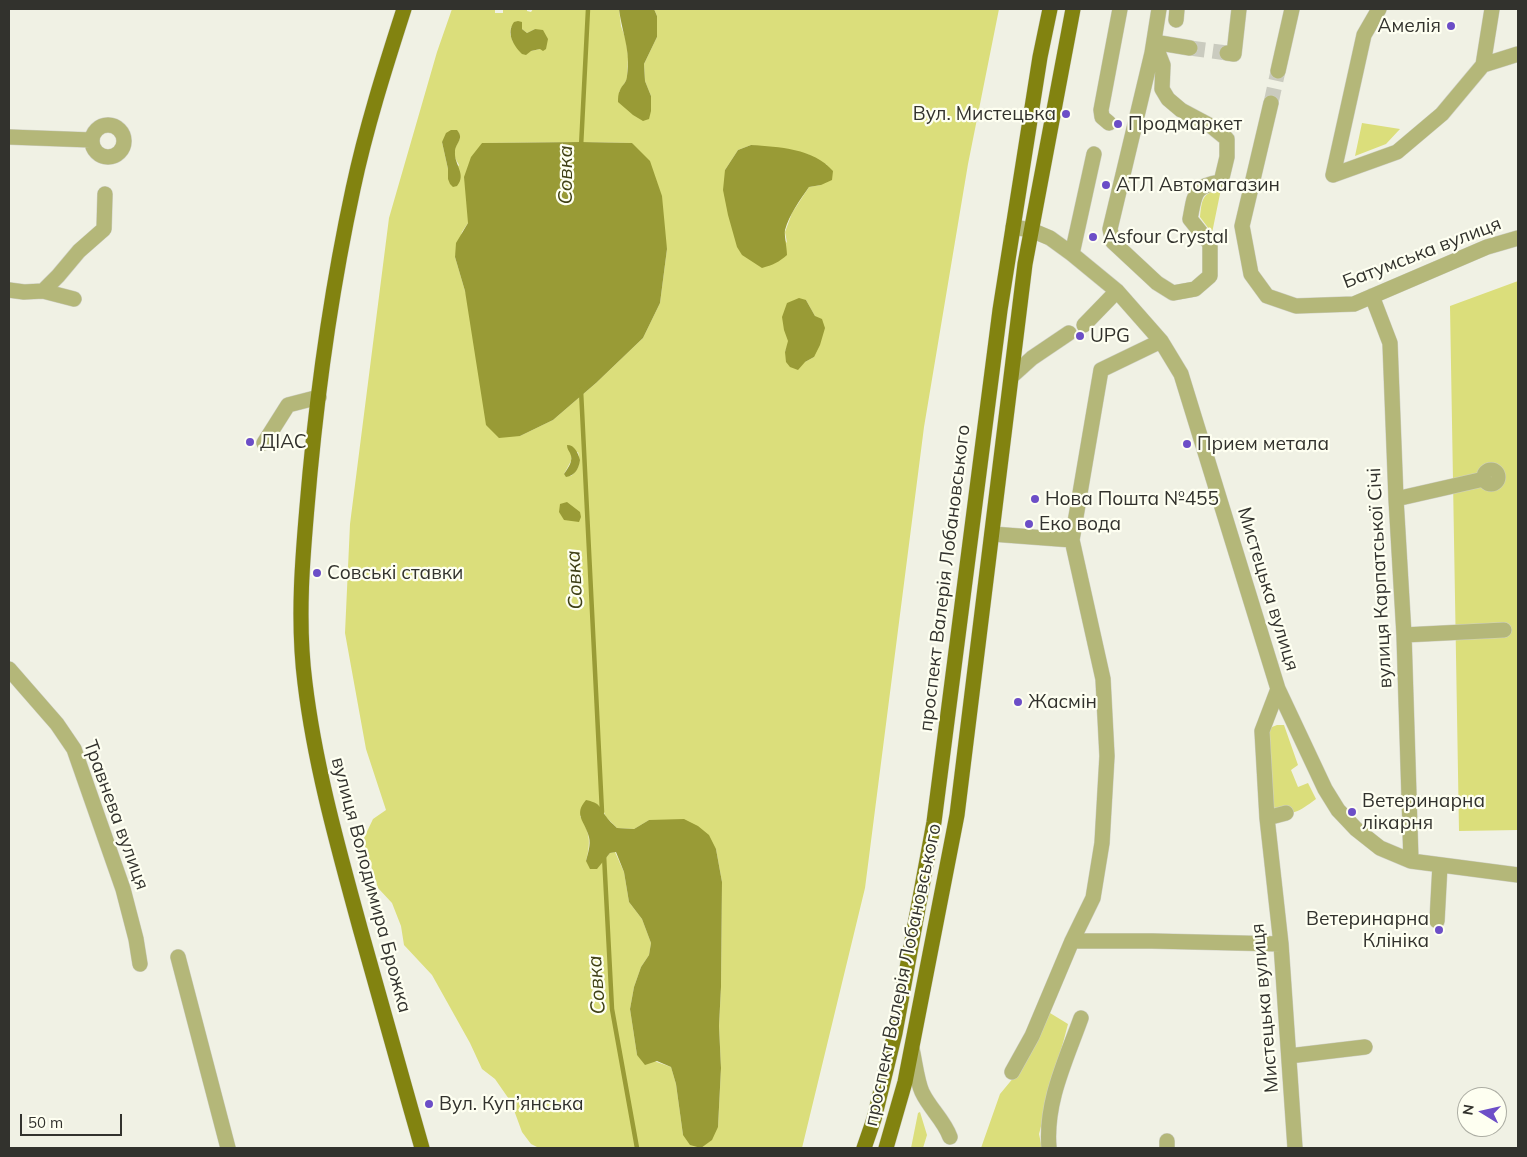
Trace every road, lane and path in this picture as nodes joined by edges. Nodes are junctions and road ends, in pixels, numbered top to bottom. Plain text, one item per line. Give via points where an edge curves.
1 (404, 9) edge
2 (1050, 9) edge
3 (1073, 9) edge
4 (1120, 9) edge
5 (1159, 9) edge
6 (1239, 9) edge
7 (1292, 9) edge
8 (1379, 9) edge
9 (1492, 9) edge
10 (1154, 42) junction
11 (1190, 48) tunnel mouth
12 (1227, 53) dead end
13 (1518, 54) edge
14 (1484, 65) junction
15 (1278, 71) tunnel mouth
16 (1271, 103) tunnel mouth
17 (1109, 123) dead end
18 (9, 137) edge
19 (91, 140) dead end
20 (1094, 154) dead end
21 (105, 194) dead end
22 (1013, 227) junction
23 (1031, 230) junction
24 (1518, 238) edge
25 (1072, 254) junction
26 (9, 290) edge
27 (43, 290) junction
28 (1117, 291) junction
29 (1372, 296) junction
30 (74, 299) dead end
31 (1084, 325) dead end
32 (1069, 333) dead end
33 (1161, 341) junction
34 (1012, 376) junction
35 (319, 397) junction
36 (264, 443) dead end
37 (1484, 479) dead end
38 (1396, 499) junction
39 (992, 534) junction
40 (1072, 540) junction
41 (1504, 630) dead end
42 (1404, 635) junction
43 (9, 669) edge
44 (1278, 689) junction
45 (1286, 813) dead end
46 (1266, 818) junction
47 (1411, 861) junction
48 (1440, 864) junction
49 (1518, 875) edge
50 (1437, 922) dead end
51 (1072, 941) junction
52 (1281, 944) junction
53 (178, 957) dead end
54 (140, 964) dead end
55 (1081, 1018) dead end
56 (1365, 1047) dead end
57 (912, 1049) junction
58 (1289, 1056) junction
59 (1012, 1072) dead end
60 (950, 1137) dead end
61 (228, 1148) edge
62 (422, 1148) edge
63 (864, 1148) edge
64 (886, 1148) edge
65 (1049, 1148) edge
66 (1296, 1148) edge

1 - 35 main road, вулиця Володимира Брожка via 366,132 353,190 333,294
2 - 22 main road, проспект Валерія Лобановського
3 - 23 main road, проспект Валерія Лобановського
4 - 17 street via 1101,110 1102,117
5 - 10 street
6 - 12 street via 1234,54
7 - 15 street
8 - 14 street via 1364,35 1333,175 1397,152 1442,114
9 - 14 street
10 - 10 street via 1110,229 1113,242 1157,283 1173,293 1195,289 1210,276 1210,244 1190,219 1195,195 1205,184 1221,182 1228,157 1227,138 1168,99 1162,89 1163,65
10 - 11 street
13 - 14 street
16 - 29 street, Батумська вулиця via 1242,226 1251,274 1267,296 1296,306 1354,304
18 - 19 street
20 - 25 street
21 - 27 street via 104,229 78,251
22 - 23 street, Мистецька вулиця
22 - 63 main road, проспект Валерія Лобановського via 934,822 895,1033
23 - 25 street, Мистецька вулиця via 1050,238
23 - 34 main road, проспект Валерія Лобановського
24 - 29 street, Батумська вулиця via 1488,247
25 - 28 street, Мистецька вулиця
26 - 27 street
27 - 30 street
28 - 31 street
28 - 33 street, Мистецька вулиця
29 - 38 street, вулиця Карпатської Січі via 1390,343
32 - 34 street
33 - 40 street via 1101,370
33 - 44 street, Мистецька вулиця via 1181,374
34 - 39 main road, проспект Валерія Лобановського
35 - 36 street via 288,405
35 - 62 main road, вулиця Володимира Брожка via 303,552 301,616 305,682 332,828
37 - 38 street
38 - 42 street, вулиця Карпатської Січі
39 - 40 street
39 - 57 main road, проспект Валерія Лобановського via 957,815
40 - 51 street via 1103,679 1108,756 1102,843 1093,898
41 - 42 street
42 - 47 street, вулиця Карпатської Січі
43 - 54 street, Травнева вулиця via 58,724 74,749 123,889
44 - 46 street, Мистецька вулиця via 1262,731
44 - 47 street via 1338,810 1380,848
45 - 46 street
46 - 52 street, Мистецька вулиця
47 - 48 street
48 - 49 street
48 - 50 street
51 - 52 street
51 - 59 street via 1032,1036
52 - 58 street, Мистецька вулиця
53 - 61 street
55 - 65 street via 1055,1088
56 - 58 street
57 - 60 street via 921,1091
57 - 64 main road, проспект Валерія Лобановського
58 - 66 street, Мистецька вулиця

